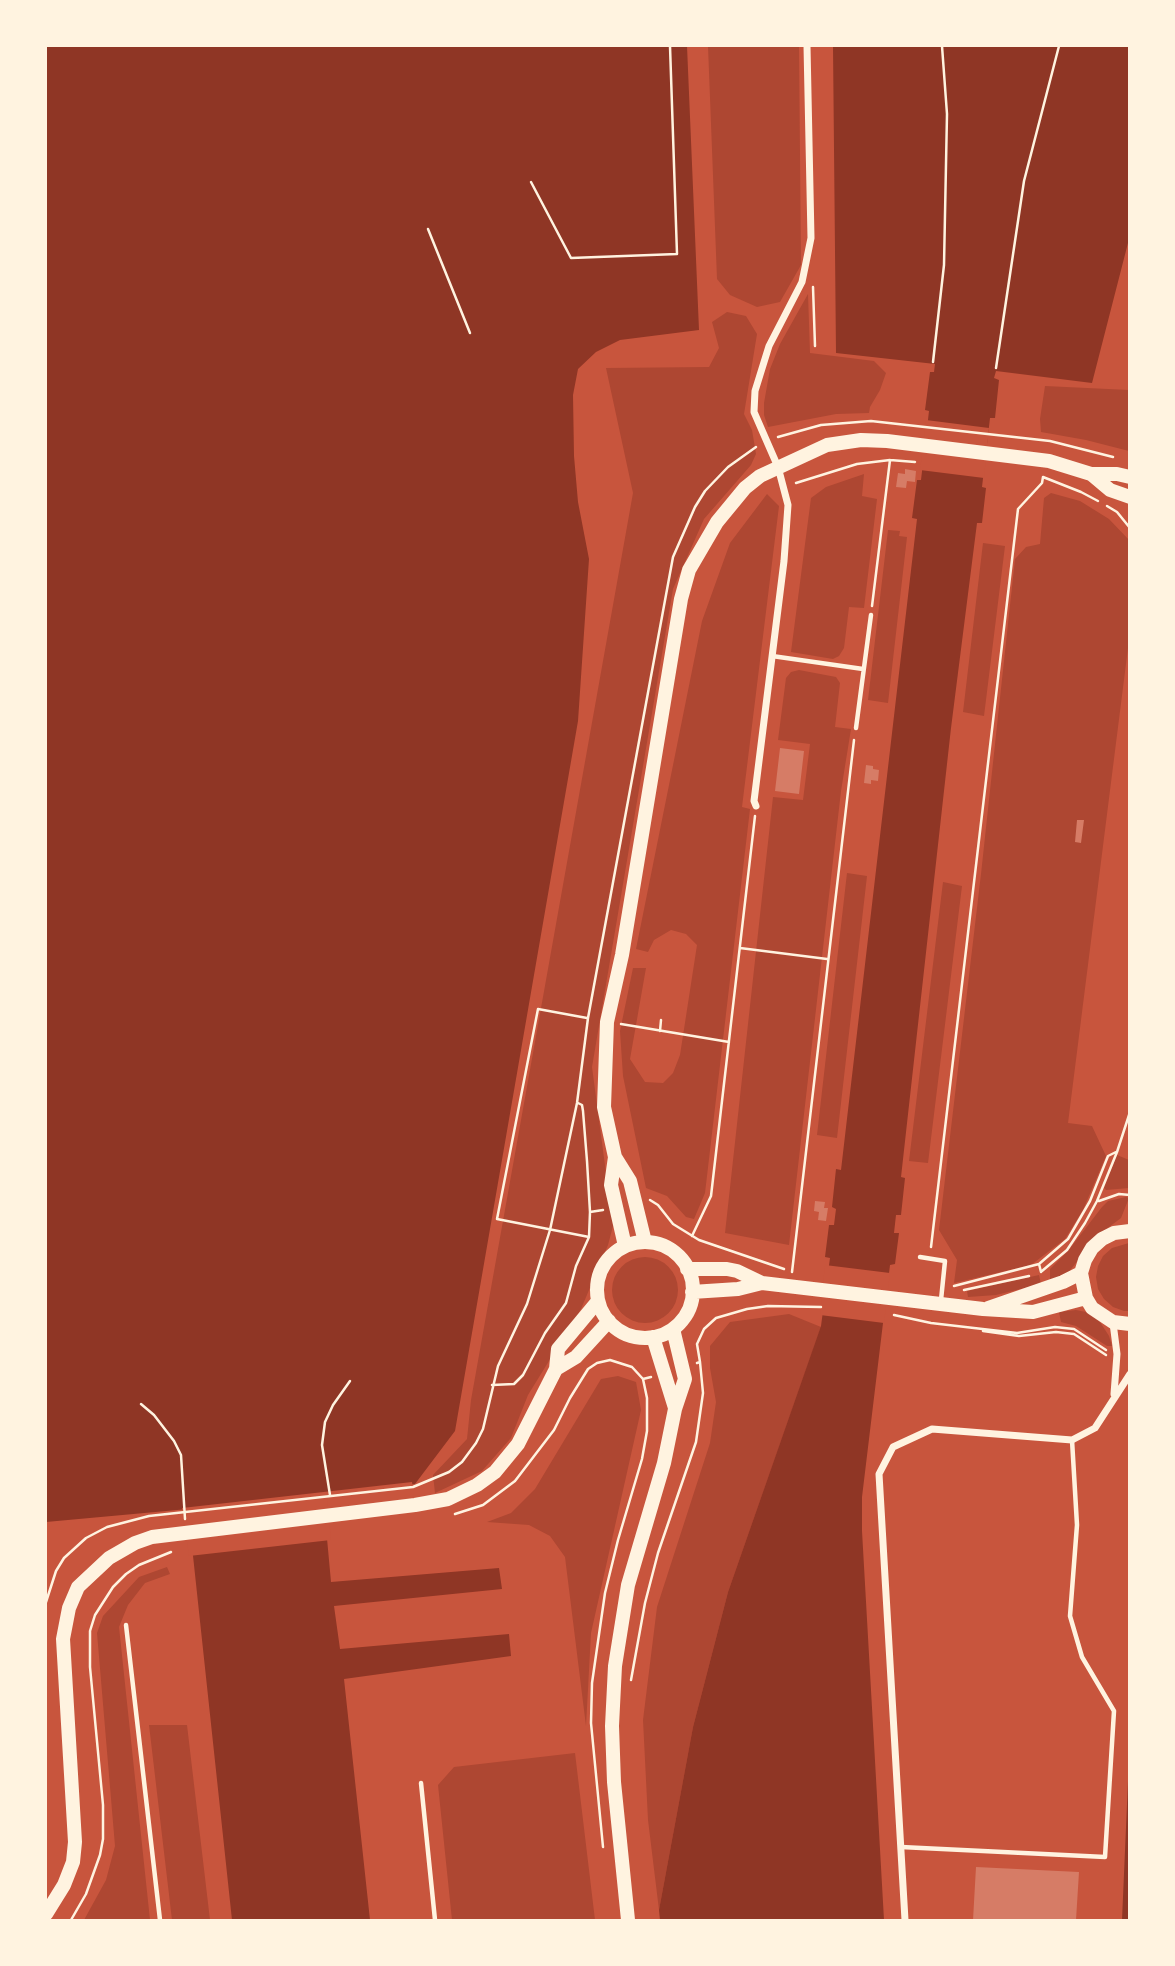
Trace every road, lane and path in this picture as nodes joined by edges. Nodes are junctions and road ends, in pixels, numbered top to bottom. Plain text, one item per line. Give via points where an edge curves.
1 (670, 46) edge
2 (807, 46) edge
3 (942, 46) edge
4 (1059, 46) edge
5 (531, 182) dead end
6 (428, 229) dead end
7 (812, 279) dead end
8 (471, 332) dead end
9 (815, 346) dead end
10 (933, 362) dead end
11 (996, 368) dead end
12 (767, 441) junction
13 (1115, 458) dead end
14 (890, 460) junction
15 (920, 462) dead end
16 (778, 467) junction
17 (1091, 474) junction
18 (1129, 477) edge
19 (784, 489) junction
20 (1129, 497) edge
21 (1129, 528) edge
22 (871, 615) joint
23 (771, 656) junction
24 (863, 669) junction
25 (856, 728) joint
26 (756, 806) joint
27 (740, 948) junction
28 (828, 959) junction
29 (588, 1018) junction
30 (662, 1020) dead end
31 (607, 1022) junction
32 (660, 1031) junction
33 (729, 1042) junction
34 (577, 1103) junction
35 (1129, 1112) edge
36 (1117, 1152) junction
37 (615, 1157) junction
38 (1129, 1195) edge
39 (635, 1202) junction
40 (1097, 1202) junction
41 (616, 1208) junction
42 (590, 1212) junction
43 (1129, 1229) edge
44 (550, 1230) junction
45 (692, 1236) junction
46 (589, 1237) junction
47 (645, 1242) junction
48 (625, 1246) junction
49 (920, 1257) dead end
50 (930, 1258) junction
51 (1039, 1264) junction
52 (687, 1269) junction
53 (1042, 1271) junction
54 (792, 1272) junction
55 (1081, 1273) junction
56 (802, 1274) dead end
57 (762, 1283) junction
58 (1044, 1288) junction
59 (692, 1292) junction
60 (942, 1294) junction
61 (1086, 1298) junction
62 (598, 1301) junction
63 (821, 1307) dead end
64 (1050, 1309) junction
65 (983, 1310) junction
66 (885, 1314) dead end
67 (609, 1321) junction
68 (1112, 1322) junction
69 (931, 1323) junction
70 (1129, 1324) edge
71 (1055, 1327) junction
72 (673, 1329) junction
73 (1056, 1332) junction
74 (653, 1337) junction
75 (1117, 1356) junction
76 (701, 1362) junction
77 (597, 1363) dead end
78 (683, 1367) junction
79 (556, 1369) junction
80 (664, 1373) junction
81 (1129, 1374) edge
82 (350, 1381) dead end
83 (492, 1385) junction
84 (1114, 1399) junction
85 (141, 1404) dead end
86 (675, 1409) junction
87 (1072, 1440) junction
88 (332, 1505) dead end
89 (185, 1525) junction
90 (177, 1549) dead end
91 (46, 1602) edge
92 (126, 1625) dead end
93 (631, 1691) dead end
94 (421, 1783) dead end
95 (901, 1847) junction
96 (46, 1914) edge
97 (71, 1920) edge
98 (160, 1920) edge
99 (435, 1920) edge
100 (628, 1920) edge
101 (905, 1920) edge

1 - 5 path via 677,254 571,258
2 - 12 street via 811,239 802,282 769,346 755,391 754,412
3 - 10 path via 947,114 944,265
4 - 11 path via 1024,181
6 - 8 path
7 - 9 path
12 - 13 path via 802,429 871,421 1050,441
12 - 16 street
12 - 29 path via 747,452 705,491 673,557
14 - 15 path
14 - 19 path via 838,468
14 - 22 path
16 - 17 main road via 841,443 887,441 1049,461
16 - 19 street
16 - 31 main road via 760,475 731,503 689,570
17 - 18 main road
17 - 20 main road via 1110,490
19 - 23 street via 787,528
21 - 50 path via 1117,512 1043,477 1018,509
22 - 24 lane
23 - 24 lane
23 - 26 street
24 - 25 lane
25 - 28 path
26 - 27 path
27 - 28 path
27 - 33 path
28 - 54 path
29 - 31 path
29 - 34 path
29 - 44 path via 538,1009 497,1219
30 - 32 path
31 - 32 path
31 - 37 main road via 604,1107
32 - 33 path
33 - 45 path via 711,1196
34 - 42 path via 583,1111
34 - 44 path
35 - 36 path
36 - 40 path
36 - 51 path via 1108,1156 1068,1240
37 - 39 main road via 630,1181
37 - 41 main road via 611,1185
38 - 40 path
39 - 45 path via 652,1201
39 - 47 main road
40 - 53 path via 1067,1250
41 - 42 path
41 - 48 main road
42 - 46 path
43 - 55 main road via 1102,1238 1091,1248
44 - 46 path
44 - 83 path via 527,1304
45 - 54 path
46 - 83 path via 566,1303 523,1376 514,1384
47 - 48 main road
47 - 52 main road via 666,1247
48 - 62 main road via 603,1267
49 - 50 lane
50 - 60 lane via 945,1261
51 - 53 path
51 - 60 path via 954,1286
52 - 57 main road via 727,1269
52 - 59 main road
53 - 58 path
53 - 60 path
54 - 56 path
55 - 58 main road
55 - 61 main road
57 - 59 main road
57 - 60 main road via 887,1298
58 - 65 main road
59 - 72 main road via 687,1312
60 - 65 main road
61 - 64 main road
61 - 68 main road
62 - 67 main road
62 - 79 main road via 558,1349
63 - 76 path via 768,1306 716,1318 697,1344
64 - 65 main road
64 - 71 path
66 - 69 path
67 - 74 main road via 632,1336
67 - 79 main road via 576,1357
68 - 70 main road
68 - 75 street
69 - 71 path via 1017,1333
69 - 73 path via 1019,1336
71 - 73 path
71 - 75 path via 1074,1329
72 - 74 main road
72 - 78 main road
73 - 75 path via 1074,1334 1106,1355
74 - 80 main road
75 - 84 street
76 - 78 path
76 - 93 path via 703,1393 696,1442 658,1553 632,1666
77 - 80 path via 622,1362 643,1379
78 - 86 main road via 685,1379
79 - 89 main road via 518,1444 495,1472 448,1499
80 - 86 main road
81 - 84 street
82 - 88 path via 325,1422 322,1445
83 - 91 path via 483,1429 467,1456 443,1476 413,1487 121,1522 86,1538 64,1558
84 - 87 street via 1095,1428
85 - 89 path via 181,1455
86 - 100 main road via 628,1585 615,1666 614,1782
87 - 95 street via 932,1429 893,1447 879,1474
87 - 95 lane via 1077,1525 1070,1616 1082,1657 1114,1712 1105,1857
89 - 96 main road via 109,1558 78,1587 69,1608 63,1639 75,1842 64,1885
90 - 97 path via 126,1574 95,1615 90,1631 103,1839 95,1872
92 - 98 lane
94 - 99 lane
95 - 101 street

